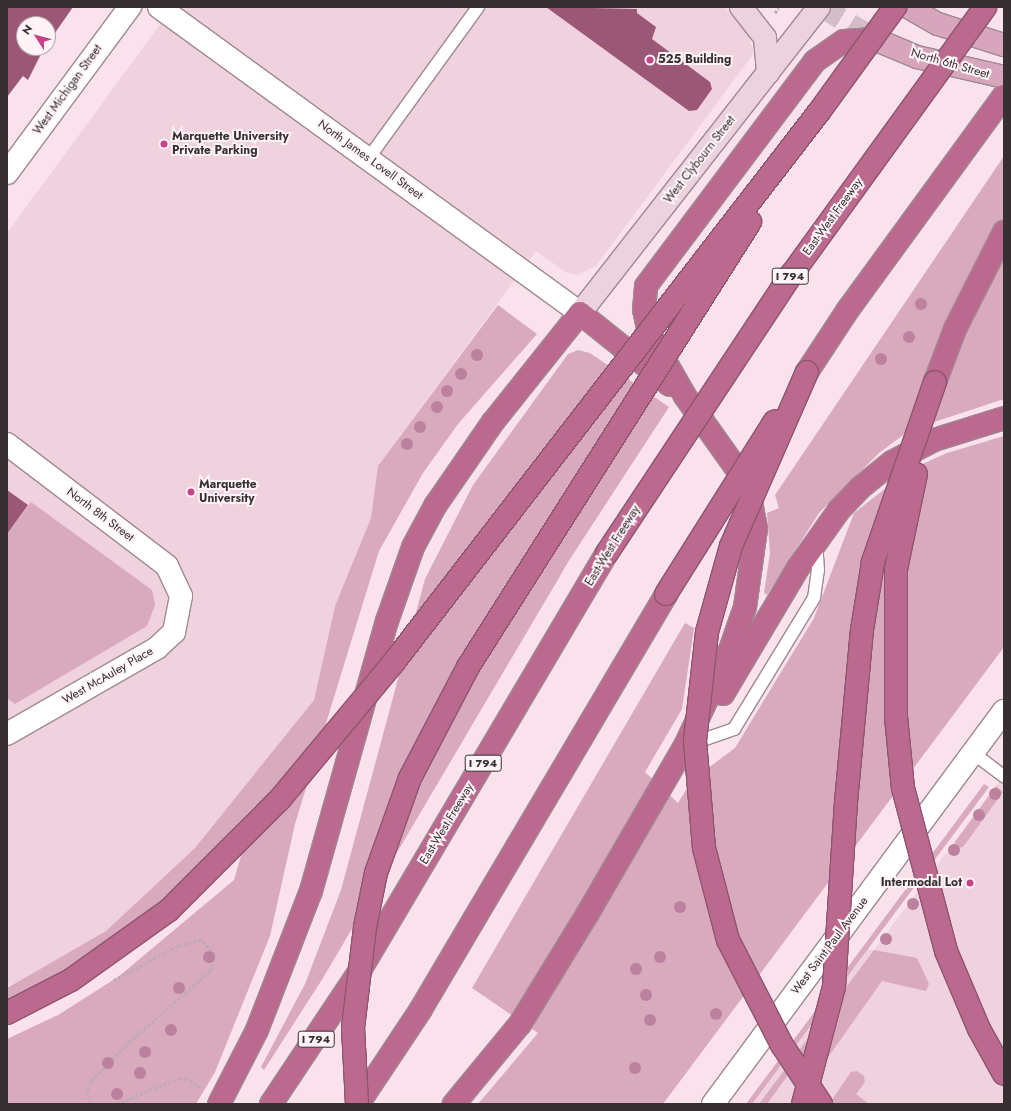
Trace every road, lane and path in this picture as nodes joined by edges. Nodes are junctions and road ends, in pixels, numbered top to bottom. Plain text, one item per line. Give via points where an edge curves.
1 (130, 7) edge
2 (159, 7) edge
3 (478, 7) edge
4 (741, 7) edge
5 (819, 7) edge
6 (895, 7) edge
7 (908, 7) edge
8 (985, 7) edge
9 (874, 39) joint
10 (1004, 45) edge
11 (768, 73) junction
12 (1004, 77) edge
13 (1004, 96) edge
14 (819, 112) junction
15 (368, 159) junction
16 (7, 173) edge
17 (1004, 232) edge
18 (580, 314) junction
19 (807, 372) junction
20 (935, 382) junction
21 (685, 396) junction
22 (1004, 418) edge
23 (7, 444) edge
24 (816, 543) junction
25 (182, 596) joint
26 (1004, 711) edge
27 (7, 734) edge
28 (685, 746) junction
29 (973, 754) junction
30 (1004, 776) edge
31 (108, 984) dead end
32 (7, 1013) edge
33 (1004, 1074) edge
34 (210, 1099) edge
35 (90, 1104) edge
36 (117, 1104) edge
37 (271, 1104) edge
38 (358, 1104) edge
39 (454, 1104) edge
40 (713, 1104) edge
41 (803, 1104) edge
42 (822, 1104) edge

1 - 16 street, West Michigan Street
2 - 15 street, North James Lovell Street
3 - 15 lane
4 - 11 main road via 765,38
5 - 11 main road, West Clybourn Street
6 - 14 highway, bridge
7 - 10 main road via 938,24
8 - 37 highway, East-West Freeway / I 794, bridge via 792,274 607,553 358,972
9 - 12 main road, North 6th Street via 917,57
9 - 21 highway via 844,41 815,61 646,286 644,310 649,334
11 - 18 main road, West Clybourn Street
13 - 19 highway via 847,311
14 - 32 highway, bridge via 394,662 280,800 169,910 71,980
14 - 38 highway, bridge via 468,667 410,778 376,873 365,927 353,1028
15 - 18 street, North James Lovell Street
17 - 20 highway via 955,329
18 - 21 highway
18 - 34 highway via 455,474 413,547 387,621 328,837 292,942 257,1030
19 - 38 highway, bridge via 731,487 421,1009
19 - 42 highway, bridge via 731,546 707,632 695,742 704,848 728,940 782,1045
20 - 33 highway, bridge via 896,569 896,717 903,788 946,951 979,1029
20 - 41 highway, bridge via 873,562 862,630 846,802 834,987 816,1065
21 - 28 highway via 748,485 756,530 745,607 730,650
22 - 24 highway via 934,440 882,468 839,510
23 - 25 street, North 8th Street via 167,566
24 - 28 highway via 715,706
24 - 28 lane via 818,570 814,598 734,729
25 - 27 street, West McAuley Place via 174,632 157,648
26 - 29 street, West Saint Paul Avenue
28 - 39 highway via 520,1024
29 - 30 lane
29 - 40 street, West Saint Paul Avenue
31 - 35 path via 178,946 200,940 215,955 210,971 91,1081 86,1094
34 - 36 path via 200,1087 179,1078

